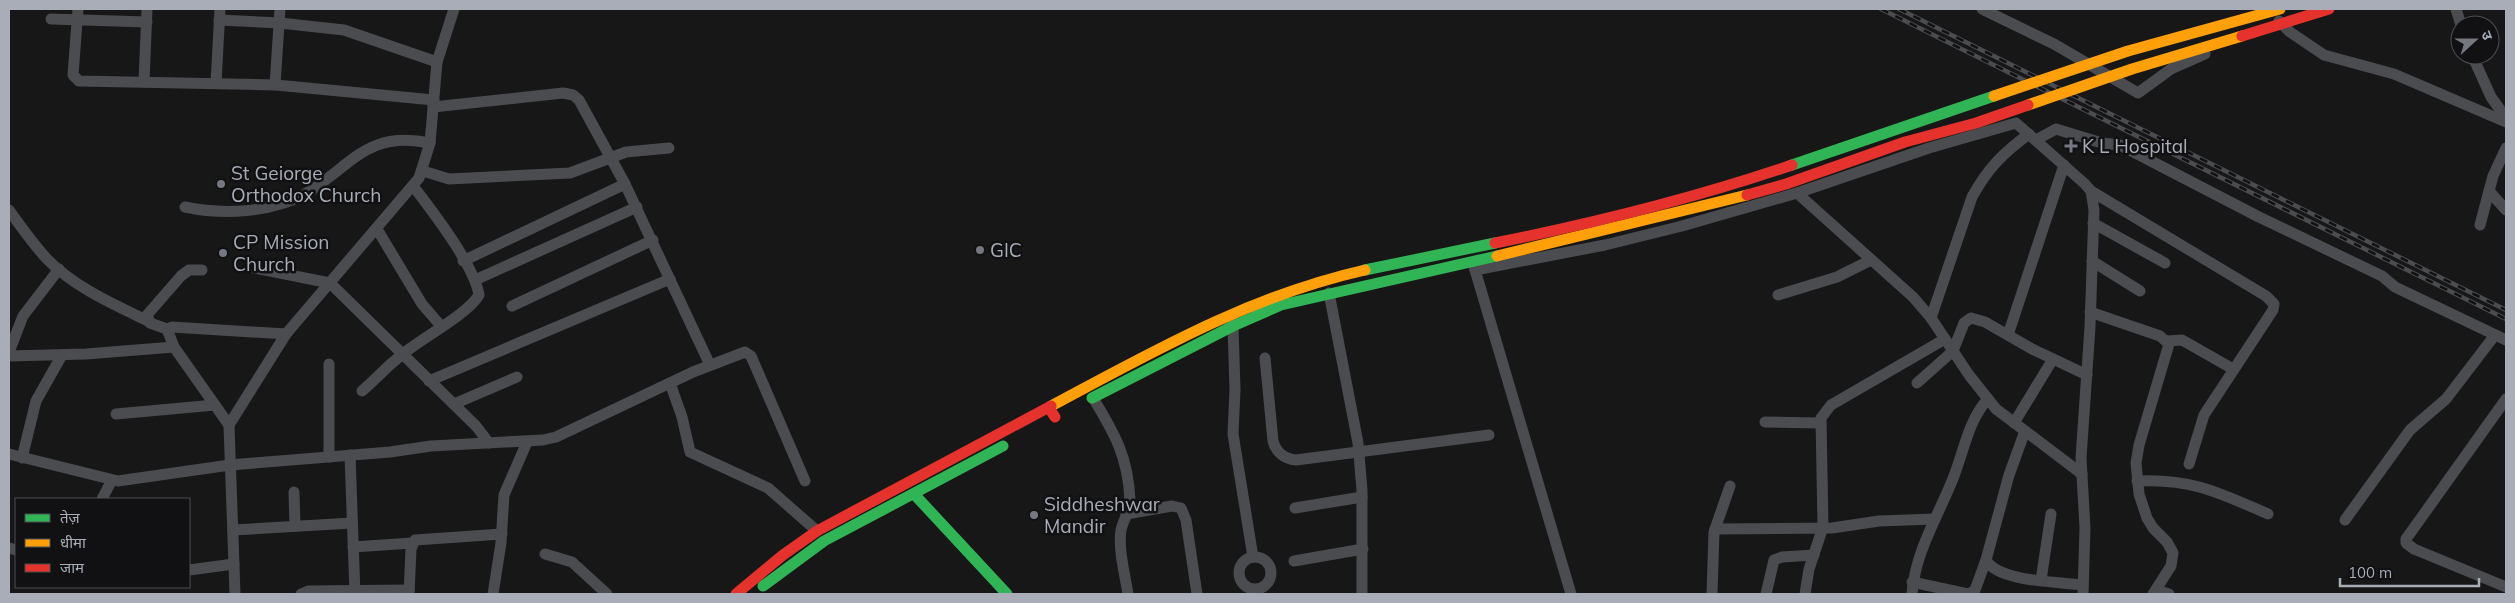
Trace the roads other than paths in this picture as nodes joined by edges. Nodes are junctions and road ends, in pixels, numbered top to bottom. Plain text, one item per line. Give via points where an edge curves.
1 (147, 9) edge
2 (280, 9) edge
3 (454, 9) edge
4 (1982, 9) edge
5 (2267, 9) edge
6 (2280, 9) edge
7 (2329, 9) edge
8 (78, 14) edge
9 (220, 15) edge
10 (51, 19) dead end
11 (147, 22) junction
12 (280, 23) junction
13 (2286, 28) junction
14 (437, 62) junction
15 (2477, 65) edge
16 (144, 82) junction
17 (216, 82) junction
18 (275, 85) junction
19 (434, 104) junction
20 (2506, 120) edge
21 (2033, 137) junction
22 (430, 143) junction
23 (669, 148) dead end
24 (2506, 148) edge
25 (611, 157) junction
26 (2064, 165) junction
27 (422, 171) junction
28 (626, 184) junction
29 (414, 188) junction
30 (2091, 191) junction
31 (2489, 191) junction
32 (1797, 193) junction
33 (185, 207) dead end
34 (637, 207) junction
35 (9, 210) edge
36 (2506, 210) edge
37 (2093, 223) junction
38 (2480, 225) dead end
39 (377, 229) junction
40 (653, 240) junction
41 (1469, 248) junction
42 (1871, 260) junction
43 (464, 261) junction
44 (2092, 261) junction
45 (2165, 263) dead end
46 (1473, 266) junction
47 (59, 268) junction
48 (254, 268) dead end
49 (202, 270) dead end
50 (670, 278) junction
51 (475, 280) junction
52 (330, 283) junction
53 (2140, 291) dead end
54 (1329, 293) junction
55 (1778, 295) dead end
56 (512, 306) dead end
57 (2090, 312) junction
58 (1931, 318) junction
59 (148, 321) junction
60 (441, 326) junction
61 (1233, 326) junction
62 (167, 329) junction
63 (286, 334) junction
64 (2008, 335) junction
65 (2495, 335) junction
66 (1945, 339) junction
67 (2506, 340) edge
68 (2167, 341) junction
69 (174, 347) junction
70 (1953, 351) junction
71 (9, 352) edge
72 (402, 354) junction
73 (62, 355) junction
74 (9, 356) edge
75 (1265, 358) dead end
76 (2053, 359) junction
77 (329, 364) dead end
78 (710, 365) junction
79 (2233, 369) junction
80 (2087, 375) junction
81 (517, 378) dead end
82 (430, 381) junction
83 (670, 383) junction
84 (1917, 383) dead end
85 (362, 391) dead end
86 (1093, 398) junction
87 (1988, 399) junction
88 (2506, 399) edge
89 (454, 404) junction
90 (215, 405) junction
91 (1078, 406) dead end
92 (116, 414) dead end
93 (1765, 422) dead end
94 (1820, 423) junction
95 (2014, 423) junction
96 (229, 425) junction
97 (2025, 431) junction
98 (1489, 435) dead end
99 (1012, 441) dead end
100 (528, 442) junction
101 (489, 443) junction
102 (1359, 452) junction
103 (9, 454) edge
104 (350, 456) junction
105 (329, 457) junction
106 (22, 458) junction
107 (2189, 464) dead end
108 (230, 465) junction
109 (2082, 474) junction
110 (112, 480) junction
111 (805, 481) dead end
112 (2137, 481) junction
113 (1730, 486) dead end
114 (294, 492) dead end
115 (914, 494) junction
116 (1362, 497) junction
117 (103, 498) edge
118 (1295, 508) dead end
119 (1126, 514) junction
120 (2051, 514) dead end
121 (2268, 514) dead end
122 (1935, 519) junction
123 (2345, 520) dead end
124 (352, 523) junction
125 (295, 526) junction
126 (1823, 527) junction
127 (1715, 529) junction
128 (233, 530) junction
129 (817, 531) junction
130 (502, 534) junction
131 (412, 543) junction
132 (354, 547) junction
133 (1363, 549) junction
134 (545, 554) dead end
135 (1814, 555) junction
136 (1253, 557) dead end
137 (1986, 560) junction
138 (1294, 561) dead end
139 (234, 564) junction
140 (190, 570) edge
141 (2040, 580) junction
142 (1912, 582) junction
143 (2506, 586) edge
144 (2083, 589) edge
145 (355, 592) edge
146 (409, 592) edge
147 (2154, 592) edge
148 (235, 594) edge
149 (301, 594) edge
150 (493, 594) edge
151 (607, 594) edge
152 (736, 594) edge
153 (754, 594) edge
154 (1007, 594) edge
155 (1128, 594) edge
156 (1197, 594) edge
157 (1362, 594) edge
158 (1571, 594) edge
159 (1712, 594) edge
160 (1766, 594) edge
161 (1805, 594) edge
162 (1912, 594) edge
163 (1969, 594) edge
164 (2168, 594) edge

1 - 11 street
2 - 12 street
3 - 14 street
4 - 13 street via 2054,44 2138,93 2171,69 2202,55
5 - 13 street
6 - 41 main road, bridge via 2128,51 1730,186 1541,234
7 - 46 main road, bridge via 2132,69 2020,109 1905,142 1786,184 1717,204 1497,256
8 - 10 street
8 - 11 street
8 - 16 street via 73,75 76,80
9 - 12 street
9 - 17 street
11 - 16 street
12 - 14 street via 352,32
12 - 18 street
13 - 20 street via 2324,55 2394,74
14 - 19 street
15 - 20 street
16 - 17 street
17 - 18 street
18 - 19 street
19 - 22 street
19 - 25 street via 573,95 579,100
21 - 26 street
21 - 32 street via 2016,123 1929,148
21 - 58 street via 2004,152 1981,180 1972,197
21 - 65 street via 2056,129 2102,144 2120,145
22 - 27 street
22 - 33 street via 411,139 382,143 357,154 305,194 281,204 207,212
23 - 25 street via 626,152
24 - 31 street
25 - 27 street via 570,173 449,179
25 - 28 street
26 - 30 street
26 - 64 street
27 - 29 street
28 - 34 street
28 - 43 street
29 - 39 street
29 - 43 street
30 - 37 street
30 - 79 street via 2271,300 2273,310
31 - 36 street
31 - 38 street
32 - 42 street
32 - 46 street via 1624,240
34 - 40 street
34 - 51 street
35 - 47 street via 29,238
37 - 44 street
37 - 45 street
39 - 52 street
39 - 60 street via 422,304
40 - 50 street
40 - 56 street
41 - 46 street
41 - 129 main road via 1314,283 1257,302 1158,349 1053,415
42 - 55 street via 1836,278
42 - 58 street via 1902,285
43 - 51 street
44 - 53 street
44 - 57 street
46 - 54 main road
46 - 158 street
47 - 59 street via 88,290
47 - 71 street via 23,316
48 - 52 street
49 - 59 street via 189,270 181,276 152,308
50 - 78 street
50 - 82 street
51 - 60 street via 479,295 476,301
52 - 63 street
52 - 72 street
54 - 61 main road via 1281,305
54 - 102 street
57 - 68 street
57 - 80 street
58 - 66 street
59 - 62 street
60 - 72 street
61 - 86 main road
61 - 136 street via 1236,390 1233,434
62 - 63 street
62 - 69 street
63 - 96 street
64 - 70 street via 1971,318 1964,323
64 - 76 street
65 - 67 street
65 - 123 street via 2446,400 2410,430
66 - 70 street
66 - 94 street via 1831,405 1822,413
68 - 79 street via 2182,340
68 - 112 street via 2169,348 2139,444
69 - 73 street
69 - 90 street
70 - 84 street
70 - 87 street
72 - 82 street
72 - 85 street
73 - 74 street
73 - 106 street via 36,401
75 - 102 street via 1273,440 1281,455 1296,460
76 - 80 street
76 - 95 street
77 - 105 street
78 - 83 street
78 - 111 street via 748,353
79 - 107 street via 2204,415
80 - 109 street
81 - 89 street
82 - 89 street
83 - 100 street via 556,437
83 - 129 street via 690,452 768,488
86 - 91 main road
86 - 119 street via 1123,453 1130,500
87 - 95 street
87 - 122 street via 1975,415 1954,478
88 - 143 street via 2406,539 2414,549
89 - 101 street
90 - 92 street
90 - 96 street
93 - 94 street
94 - 126 street
95 - 97 street
96 - 108 street
97 - 109 street
97 - 137 street via 2012,465
98 - 102 street
99 - 115 main road
100 - 101 street
100 - 130 street via 504,495
101 - 104 street
102 - 116 street
103 - 106 street
104 - 105 street
104 - 124 street
105 - 108 street
106 - 110 street
108 - 110 street
108 - 128 street
109 - 144 street via 2085,528
110 - 117 street
112 - 121 street via 2176,481 2203,486
112 - 147 street via 2147,518 2173,553 2171,566
113 - 127 street
114 - 125 street
115 - 153 main road via 824,541
115 - 154 main road
116 - 118 street
116 - 133 street
119 - 155 street via 1121,544
119 - 156 street via 1172,506 1181,508 1186,520
120 - 141 street
122 - 126 street
122 - 142 street
124 - 125 street
124 - 132 street
125 - 128 street
126 - 127 street
126 - 135 street
127 - 159 street
128 - 139 street
129 - 152 main road
130 - 131 street via 420,538
130 - 150 street
131 - 132 street
131 - 146 street
132 - 145 street
133 - 138 street
133 - 157 street
134 - 151 street via 572,562
135 - 160 street via 1774,560
135 - 161 street
137 - 141 street via 2015,578
137 - 163 street via 1976,590
139 - 140 street
139 - 148 street
141 - 144 street
142 - 162 street
142 - 163 street
145 - 146 street
145 - 149 street via 308,591
147 - 164 street

